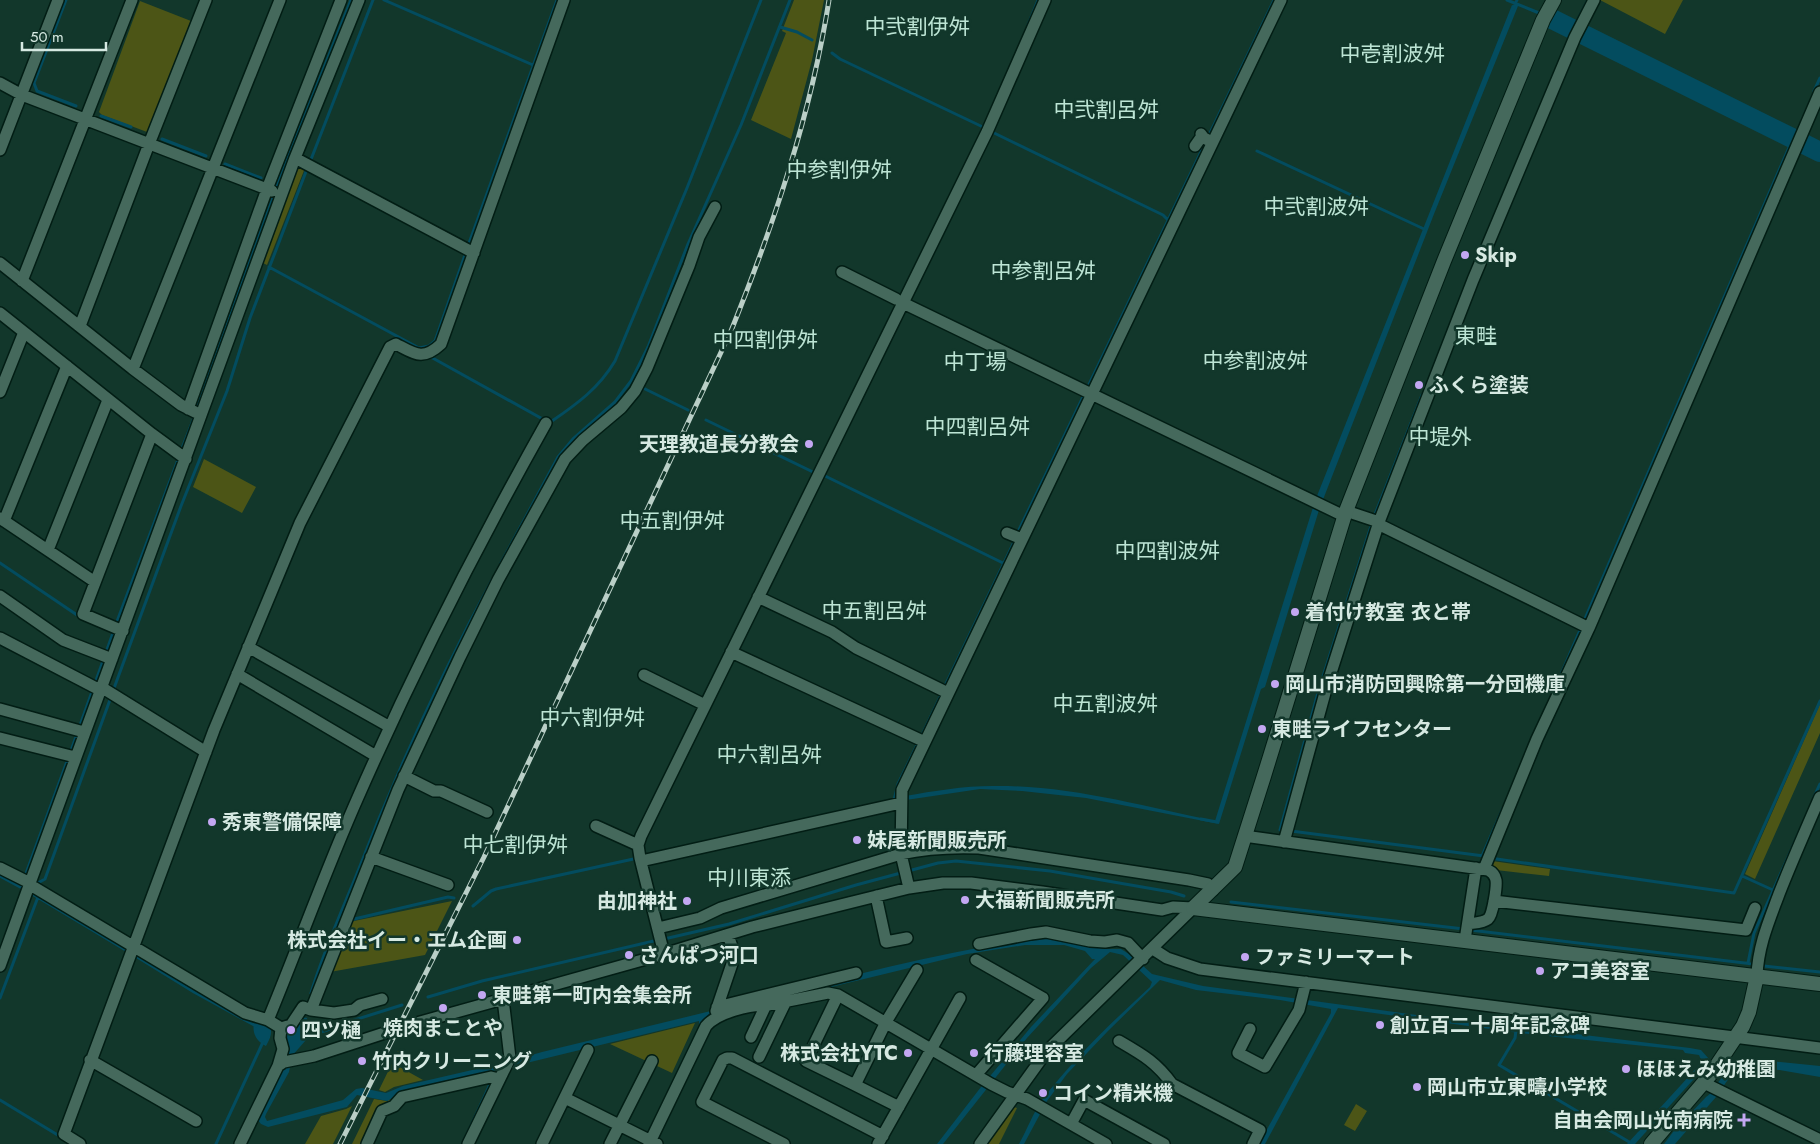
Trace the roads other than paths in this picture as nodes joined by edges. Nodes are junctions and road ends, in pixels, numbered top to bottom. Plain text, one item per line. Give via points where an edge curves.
1 (58, 0) edge
2 (132, 0) edge
3 (206, 0) edge
4 (280, 0) edge
5 (341, 0) edge
6 (564, 0) edge
7 (1045, 0) edge
8 (1280, 0) edge
9 (1554, 0) edge
10 (1594, 0) edge
11 (355, 1) edge
12 (0, 82) edge
13 (1820, 92) edge
14 (22, 95) junction
15 (85, 119) junction
16 (1206, 138) junction
17 (149, 144) junction
18 (1196, 146) dead end
19 (0, 150) edge
20 (295, 158) junction
21 (214, 169) junction
22 (274, 192) junction
23 (715, 207) dead end
24 (469, 250) junction
25 (0, 263) edge
26 (842, 272) dead end
27 (22, 281) junction
28 (899, 301) junction
29 (0, 313) edge
30 (80, 326) junction
31 (24, 332) junction
32 (67, 366) junction
33 (133, 369) junction
34 (0, 392) edge
35 (1087, 393) junction
36 (108, 400) junction
37 (195, 412) junction
38 (546, 423) dead end
39 (152, 434) junction
40 (182, 456) junction
41 (1345, 514) junction
42 (2, 519) edge
43 (1376, 522) junction
44 (48, 550) junction
45 (95, 582) junction
46 (0, 596) edge
47 (758, 598) junction
48 (1585, 626) junction
49 (118, 629) junction
50 (0, 638) edge
51 (248, 647) junction
52 (731, 652) junction
53 (108, 657) junction
54 (237, 674) junction
55 (644, 675) dead end
56 (103, 690) junction
57 (944, 691) junction
58 (703, 703) junction
59 (0, 710) edge
60 (390, 727) junction
61 (80, 731) junction
62 (0, 738) edge
63 (921, 740) junction
64 (206, 752) junction
65 (71, 756) junction
66 (376, 756) junction
67 (404, 776) junction
68 (1820, 796) edge
69 (901, 800) junction
70 (487, 812) dead end
71 (596, 826) dead end
72 (1244, 836) junction
73 (1284, 842) junction
74 (638, 851) junction
75 (901, 854) junction
76 (371, 857) junction
77 (1484, 863) junction
78 (0, 868) edge
79 (26, 884) junction
80 (448, 885) dead end
81 (909, 888) junction
82 (1213, 890) junction
83 (876, 896) junction
84 (1494, 901) junction
85 (1193, 908) junction
86 (1756, 908) dead end
87 (1162, 910) junction
88 (1174, 926) junction
89 (1467, 931) junction
90 (728, 935) junction
91 (660, 936) junction
92 (907, 938) dead end
93 (979, 944) dead end
94 (1153, 949) junction
95 (132, 951) junction
96 (664, 954) junction
97 (1142, 959) junction
98 (976, 960) dead end
99 (0, 966) edge
100 (917, 970) dead end
101 (856, 973) dead end
102 (1757, 976) junction
103 (1306, 982) junction
104 (1820, 984) edge
105 (823, 987) junction
106 (838, 995) junction
107 (960, 998) dead end
108 (382, 999) dead end
109 (503, 999) junction
110 (786, 1001) junction
111 (766, 1005) junction
112 (311, 1010) junction
113 (716, 1011) junction
114 (268, 1020) junction
115 (886, 1022) junction
116 (1250, 1029) dead end
117 (280, 1032) junction
118 (1734, 1036) junction
119 (751, 1037) dead end
120 (1119, 1041) dead end
121 (932, 1048) junction
122 (1820, 1048) edge
123 (588, 1050) dead end
124 (759, 1057) dead end
125 (90, 1060) junction
126 (652, 1061) dead end
127 (285, 1063) junction
128 (500, 1073) junction
129 (984, 1080) junction
130 (855, 1085) junction
131 (1712, 1087) junction
132 (1014, 1095) junction
133 (565, 1098) junction
134 (899, 1107) junction
135 (196, 1121) dead end
136 (1070, 1124) junction
137 (620, 1125) junction
138 (881, 1140) edge
139 (1820, 1140) edge
140 (650, 1141) edge
141 (80, 1144) edge
142 (240, 1144) edge
143 (367, 1144) edge
144 (468, 1144) edge
145 (542, 1144) edge
146 (610, 1144) edge
147 (784, 1144) edge
148 (980, 1144) edge
149 (1106, 1144) edge
150 (1164, 1144) edge
151 (1253, 1144) edge
152 (1651, 1144) edge

1 - 14 street
2 - 15 street
3 - 17 street
4 - 21 street
5 - 22 street
6 - 24 street
7 - 28 street via 988,129
8 - 16 street
9 - 41 street via 1444,261
10 - 43 street via 1474,280
11 - 20 street
12 - 14 street
13 - 48 street
14 - 15 street
14 - 19 street
15 - 17 street
15 - 27 street
16 - 18 street
16 - 35 street
17 - 21 street
17 - 30 street
20 - 22 street
20 - 24 street
21 - 22 street
21 - 33 street
22 - 37 street
22 - 37 street
23 - 67 street via 698,237 689,266 635,391 565,459 498,580
24 - 51 street via 441,344 432,352 416,355 396,344 390,347 300,523
25 - 27 street
26 - 28 street
27 - 30 street
28 - 35 street
28 - 47 street
29 - 31 street
30 - 33 street
31 - 32 street
31 - 34 street
32 - 36 street
32 - 42 street
33 - 37 street
35 - 41 street
35 - 57 street via 1015,536
36 - 39 street
36 - 44 street
37 - 40 street
38 - 60 street via 440,622
39 - 40 street
39 - 45 street
40 - 49 street
41 - 43 street
41 - 72 street
42 - 44 street
43 - 48 street
43 - 73 street
44 - 45 street
45 - 49 street via 83,614
46 - 53 street via 62,640
47 - 52 street
47 - 57 street via 832,632 856,648
48 - 77 street
49 - 53 street
50 - 56 street
51 - 54 street
51 - 60 street
52 - 58 street
52 - 63 street
53 - 56 street
54 - 64 street
54 - 66 street
55 - 58 street
56 - 61 street
56 - 64 street
57 - 63 street
58 - 74 street via 641,836
59 - 61 street
60 - 66 street
61 - 65 street
62 - 65 street
63 - 69 street
64 - 95 street
65 - 79 street
66 - 114 street via 326,871
67 - 70 street via 434,792 441,791
67 - 76 street
68 - 102 street via 1764,933
69 - 74 street
69 - 75 street
71 - 74 street
72 - 73 street
72 - 82 street via 1235,867
73 - 77 street
74 - 91 street
75 - 81 street
75 - 82 street via 948,847 979,848 1189,880 1208,884
75 - 91 street via 721,908
76 - 80 street
76 - 112 street
77 - 84 street via 1496,880
77 - 89 street
78 - 79 street
79 - 95 street
79 - 99 street
81 - 83 street
81 - 87 street via 971,883
82 - 85 street
83 - 90 street
83 - 92 street via 886,942
84 - 86 street via 1746,930
84 - 89 street via 1490,917
85 - 87 street
85 - 88 street
85 - 89 street
87 - 88 street via 1171,914
88 - 94 street
89 - 102 street
90 - 96 street
90 - 113 street via 735,955
91 - 96 street
93 - 97 street via 1046,932 1105,942 1118,940 1128,943
94 - 97 street
94 - 103 street via 1167,958 1200,968
95 - 114 street via 245,1013
95 - 125 street
96 - 109 street
97 - 132 street via 1047,1051
98 - 129 street via 1043,998
100 - 115 street
101 - 105 street
102 - 104 street
102 - 118 street via 1749,1012
103 - 116 street via 1301,1001 1282,1041 1265,1067 1238,1052
103 - 118 street
105 - 106 street
105 - 110 street
105 - 113 street
106 - 115 street
106 - 130 street via 806,1061
107 - 121 street
108 - 112 street via 354,1010 334,1013
109 - 127 street
109 - 128 street via 510,1058
110 - 111 street
110 - 124 street
111 - 113 street
111 - 119 street
112 - 117 street via 303,1007 291,1025
113 - 140 street
114 - 117 street
115 - 121 street
115 - 130 street
117 - 127 street
118 - 122 street
118 - 131 street
120 - 151 street via 1150,1059 1172,1084 1260,1130
121 - 129 street
121 - 134 street
123 - 133 street
125 - 135 street
125 - 141 street via 64,1134
126 - 137 street
127 - 142 street
128 - 143 street via 402,1097 394,1106 382,1111
128 - 144 street
129 - 132 street
130 - 134 street
131 - 139 street
131 - 152 street
132 - 136 street
132 - 148 street
133 - 137 street
133 - 145 street
134 - 138 street
136 - 149 street
136 - 150 street via 1084,1100
137 - 140 street
137 - 146 street
138 - 147 street via 732,1058 723,1060 702,1102

